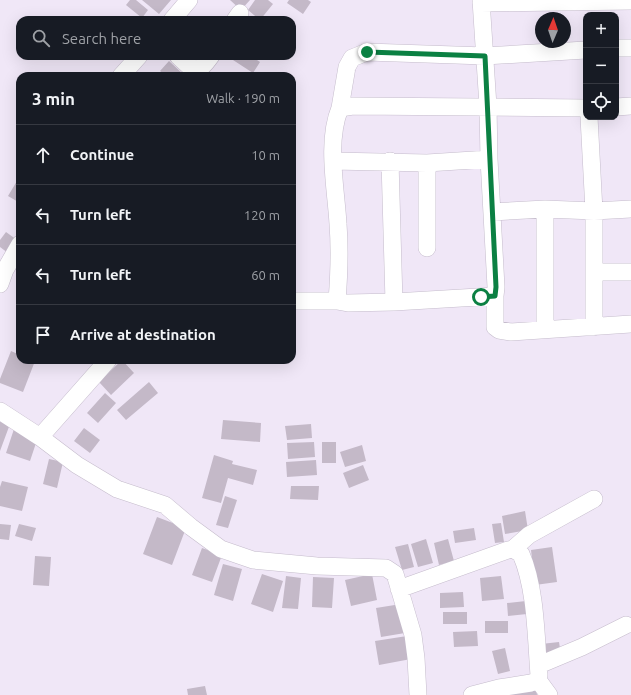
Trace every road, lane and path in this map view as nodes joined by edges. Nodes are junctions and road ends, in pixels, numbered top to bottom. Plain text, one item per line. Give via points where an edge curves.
1 (189, 0) edge
2 (481, 1) edge
3 (631, 1) edge
4 (175, 16) edge
5 (619, 48) edge
6 (631, 48) edge
7 (583, 50) edge
8 (485, 56) junction
9 (136, 60) edge
10 (182, 60) edge
11 (208, 60) edge
12 (125, 72) edge
13 (488, 106) junction
14 (631, 106) edge
15 (619, 107) edge
16 (340, 108) junction
17 (583, 108) edge
18 (589, 120) edge
19 (489, 160) junction
20 (334, 161) junction
21 (390, 161) junction
22 (427, 163) junction
23 (631, 209) edge
24 (545, 210) junction
25 (594, 211) junction
26 (492, 212) junction
27 (427, 248) dead end
28 (16, 250) edge
29 (2, 272) edge
30 (595, 272) junction
31 (631, 272) edge
32 (495, 296) junction
33 (296, 301) edge
34 (337, 301) junction
35 (394, 302) junction
36 (631, 324) edge
37 (594, 327) junction
38 (545, 330) junction
39 (104, 364) edge
40 (0, 411) edge
41 (40, 437) junction
42 (594, 499) dead end
43 (513, 549) junction
44 (399, 589) junction
45 (626, 625) dead end
46 (538, 672) junction
47 (418, 695) edge
48 (472, 695) edge
49 (549, 695) edge

1 - 4 street
2 - 3 street
2 - 8 street
5 - 6 street
7 - 8 street
8 - 13 street
8 - 16 street via 367,52 358,55 352,58 347,67
9 - 12 street
10 - 11 street via 191,68 200,69
13 - 16 street
13 - 17 street
13 - 19 street
14 - 15 street
16 - 20 street via 335,125
18 - 25 street
19 - 22 street
19 - 26 street
20 - 21 street
20 - 34 street via 338,226
21 - 22 street
21 - 35 street
22 - 27 street
23 - 25 street
24 - 25 street
24 - 26 street
24 - 38 street
25 - 30 street
26 - 32 street
28 - 29 street
30 - 31 street
30 - 37 street
32 - 35 street
32 - 38 street via 495,327 499,330
33 - 34 street
34 - 35 street
36 - 37 street
37 - 38 street
39 - 41 street
40 - 41 street
41 - 44 street via 77,465 117,489 165,505 220,549 253,560 317,566 386,568 395,574
42 - 43 street via 529,535
43 - 44 street
43 - 46 street via 521,554 528,574 534,607
44 - 47 street via 413,635
45 - 46 street
46 - 48 street via 531,683
46 - 49 street

